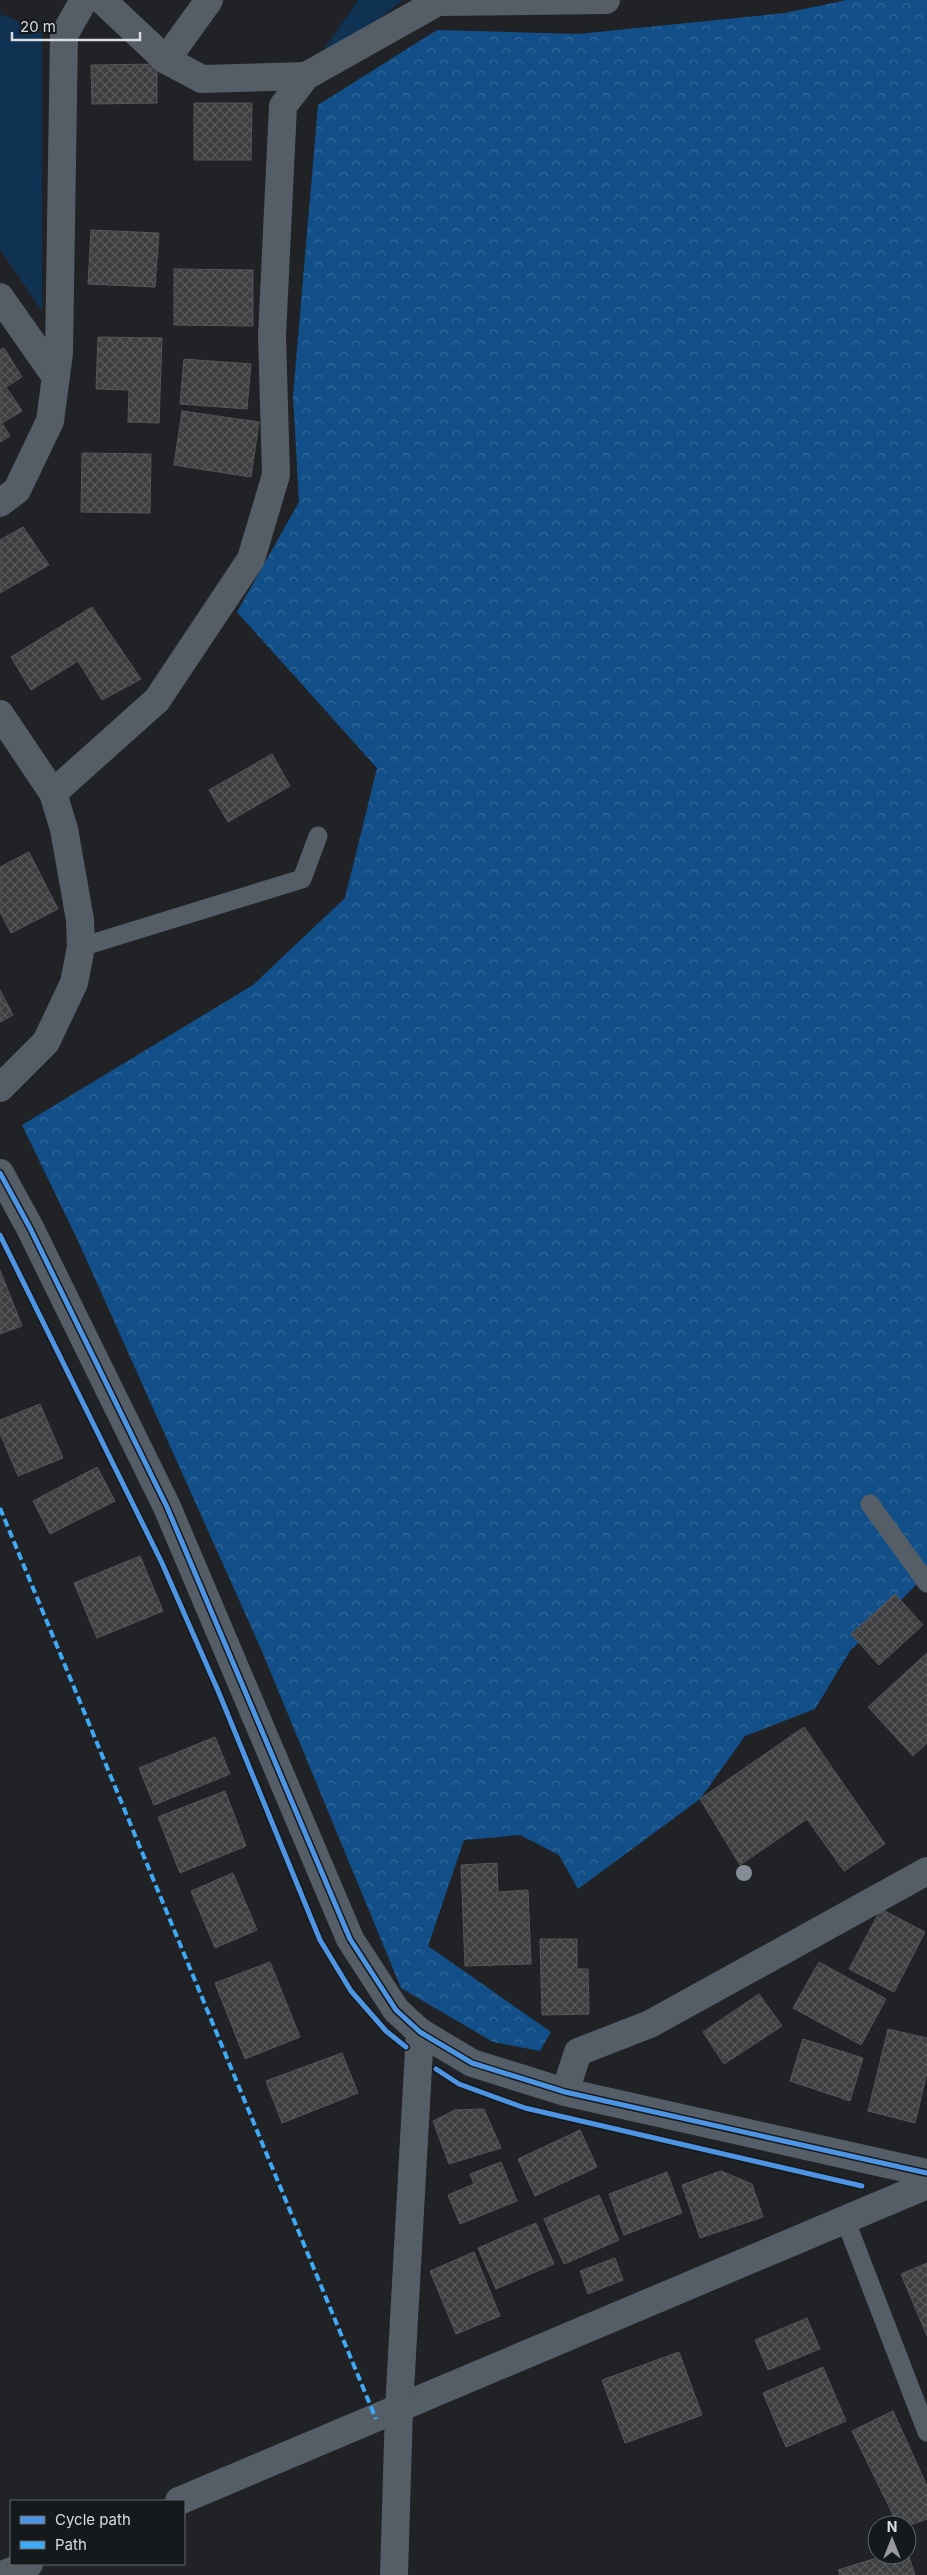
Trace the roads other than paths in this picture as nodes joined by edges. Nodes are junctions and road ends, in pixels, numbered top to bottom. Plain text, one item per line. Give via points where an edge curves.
1 (84, 0) edge
2 (102, 0) edge
3 (209, 0) edge
4 (606, 0) edge
5 (440, 1) edge
6 (166, 60) junction
7 (306, 76) junction
8 (0, 297) edge
9 (56, 377) junction
10 (0, 503) edge
11 (0, 714) edge
12 (53, 793) junction
13 (318, 836) dead end
14 (81, 947) junction
15 (0, 1088) edge
16 (0, 1173) edge
17 (870, 1504) dead end
18 (927, 1583) edge
19 (927, 1871) edge
20 (420, 2032) junction
21 (565, 2092) junction
22 (927, 2173) edge
23 (927, 2185) edge
24 (845, 2219) junction
25 (399, 2409) junction
26 (927, 2432) edge
27 (181, 2500) edge
28 (27, 2565) edge
29 (2, 2575) edge
30 (394, 2575) edge

1 - 9 street via 64,35
2 - 6 street
3 - 6 street
4 - 5 street
5 - 7 street
6 - 7 street via 202,79
7 - 12 street via 283,106 272,336 276,475 251,559 158,700
8 - 9 street
9 - 10 street via 50,421 17,490
11 - 12 street
12 - 14 street via 64,830 80,920
13 - 14 lane via 302,879
14 - 15 street via 74,983 46,1042
16 - 20 street via 167,1507 350,1939 396,2010
17 - 18 lane
19 - 21 street via 650,2024 578,2052
20 - 21 street via 472,2063
20 - 25 street
21 - 22 street
23 - 24 street
24 - 25 street
24 - 26 lane
25 - 27 street
25 - 30 street
28 - 29 street

